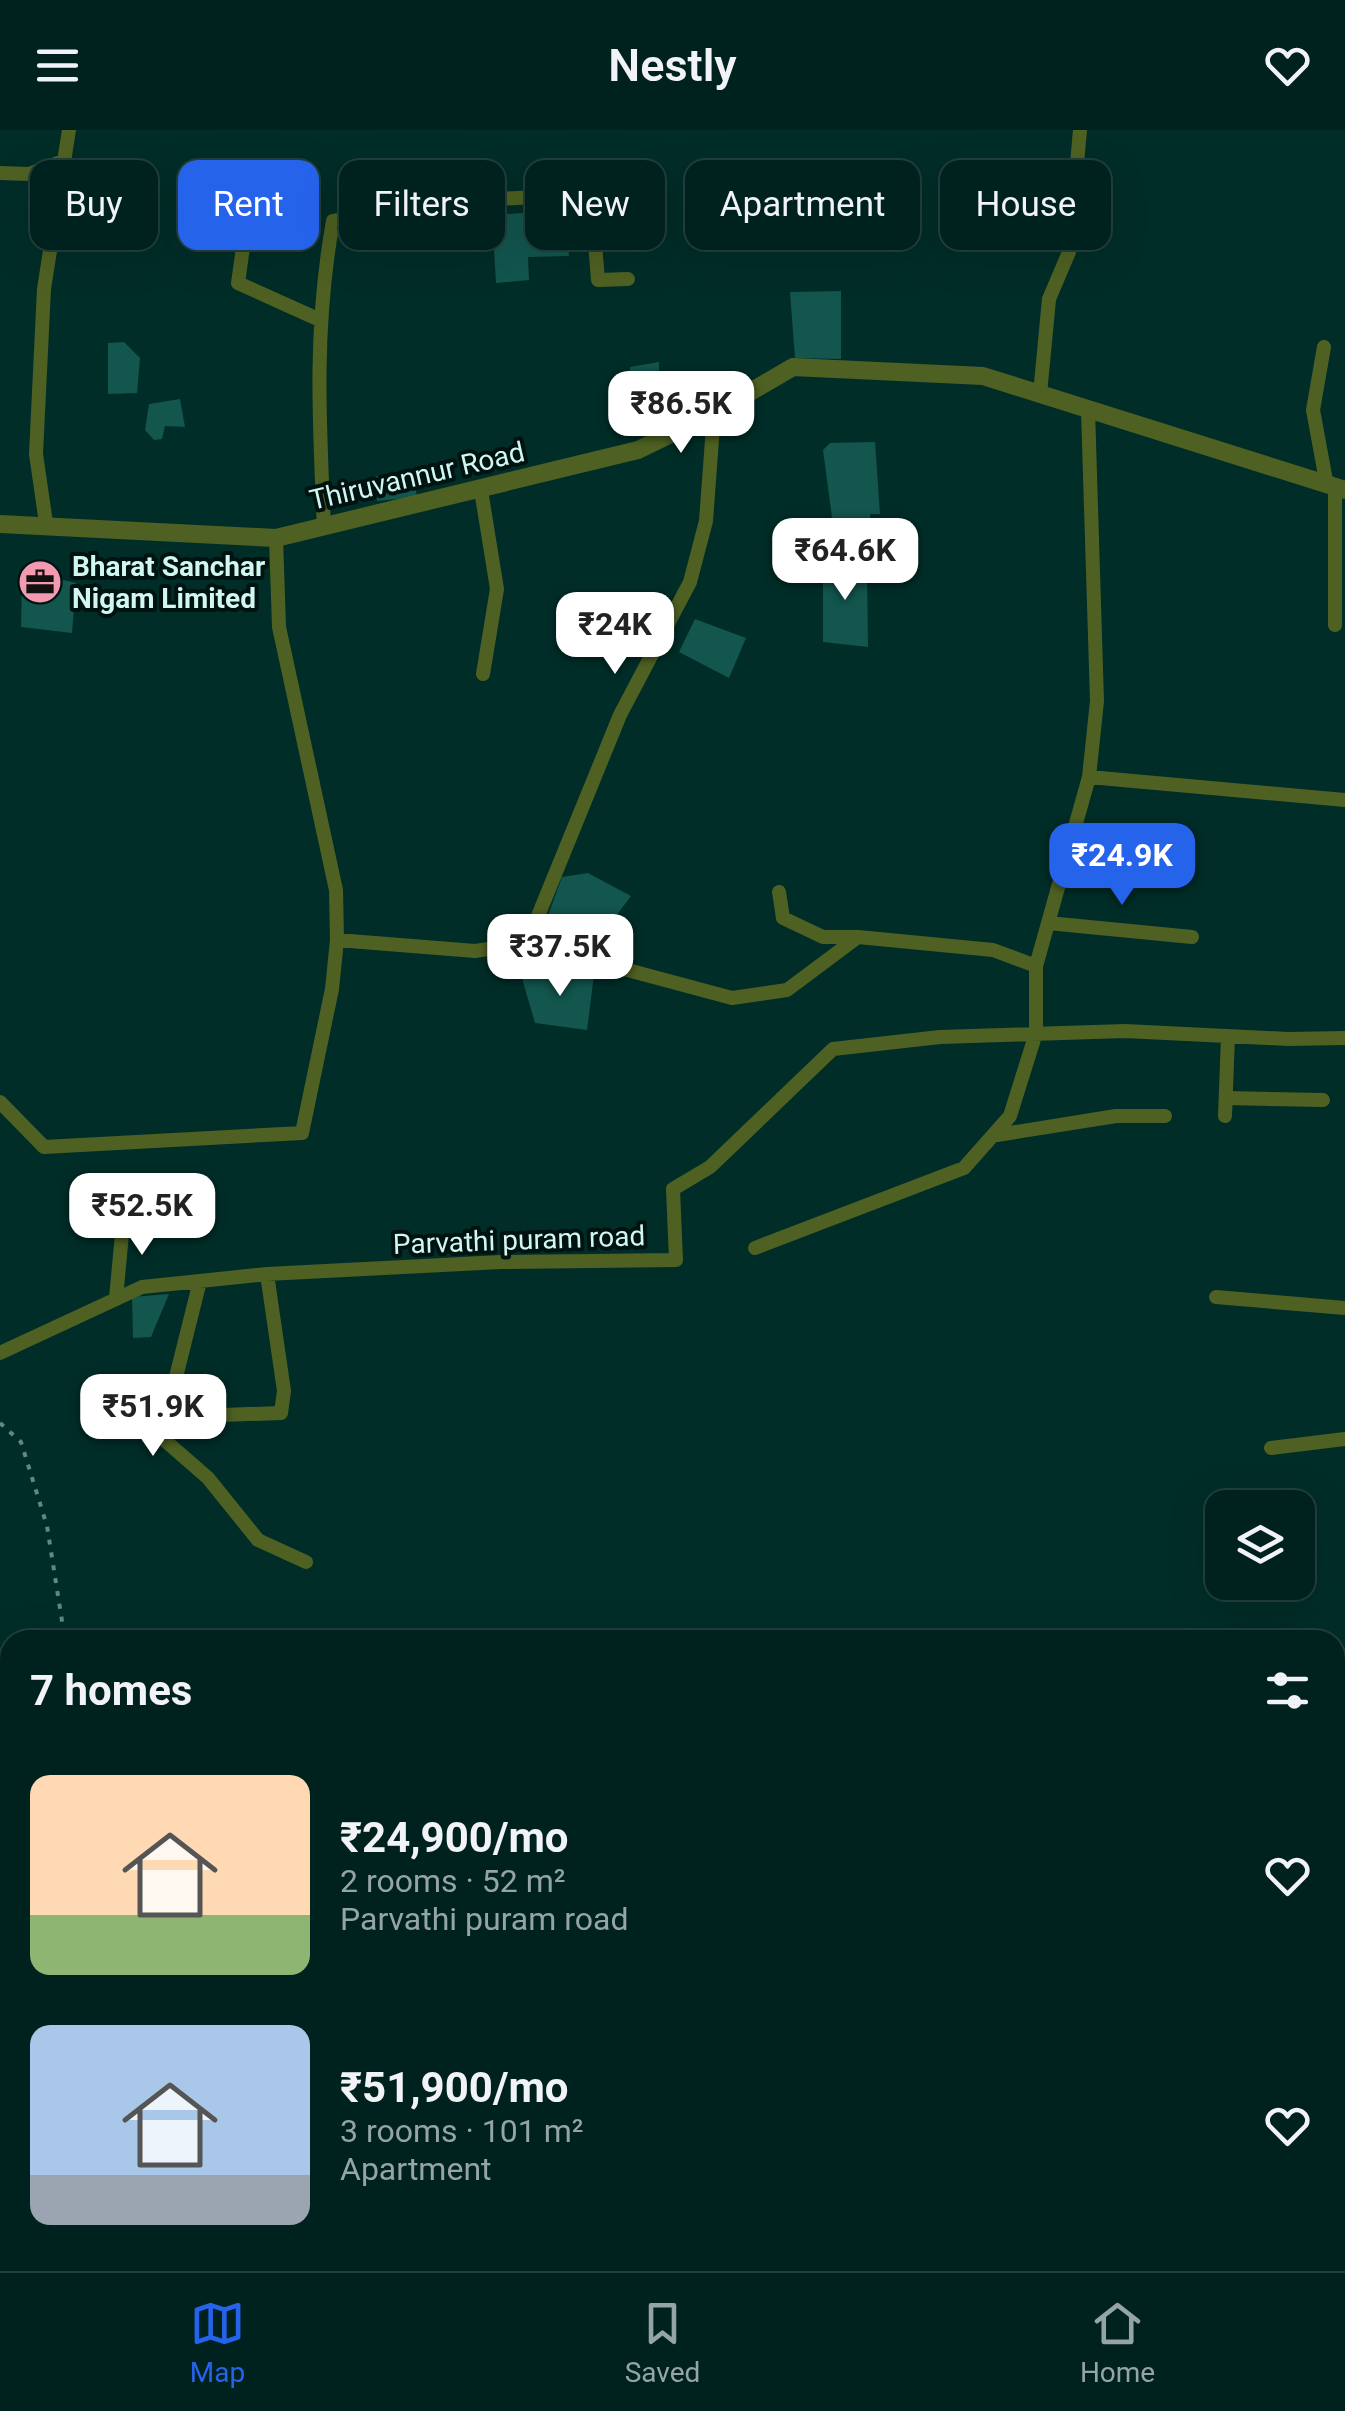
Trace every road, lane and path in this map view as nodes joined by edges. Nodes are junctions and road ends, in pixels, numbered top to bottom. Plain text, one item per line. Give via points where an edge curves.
1 (69, 130) edge
2 (1080, 130) edge
3 (63, 160) edge
4 (0, 173) edge
5 (30, 174) edge
6 (50, 250) edge
7 (243, 250) edge
8 (628, 279) dead end
9 (320, 320) junction
10 (1324, 347) dead end
11 (1040, 394) junction
12 (1088, 410) junction
13 (714, 414) junction
14 (1336, 488) edge
15 (480, 490) junction
16 (46, 523) junction
17 (0, 524) edge
18 (324, 526) junction
19 (276, 538) junction
20 (1336, 624) dead end
21 (483, 674) dead end
22 (1089, 778) junction
23 (1345, 800) edge
24 (779, 892) dead end
25 (1048, 923) junction
26 (1192, 937) dead end
27 (858, 938) junction
28 (337, 940) junction
29 (527, 943) junction
30 (1036, 966) junction
31 (1036, 1033) junction
32 (1228, 1036) junction
33 (1345, 1038) edge
34 (1226, 1098) junction
35 (1322, 1100) dead end
36 (0, 1102) edge
37 (1165, 1116) dead end
38 (1225, 1116) dead end
39 (997, 1135) junction
40 (124, 1213) dead end
41 (755, 1248) dead end
42 (267, 1274) junction
43 (200, 1281) junction
44 (1216, 1296) dead end
45 (116, 1298) junction
46 (1345, 1308) edge
47 (0, 1354) edge
48 (166, 1416) junction
49 (0, 1423) edge
50 (1345, 1439) edge
51 (1271, 1448) dead end
52 (306, 1562) dead end
53 (63, 1630) edge

1 - 3 street
2 - 11 street via 1069,252 1050,300
4 - 5 street
6 - 16 street via 36,454
7 - 9 street via 238,284
8 - 9 street via 598,280 591,194 369,213 333,220
9 - 18 street
10 - 14 street via 1312,410
11 - 12 street, Thiruvannur Road
11 - 13 street, Thiruvannur Road via 984,376 793,367
12 - 14 street, Thiruvannur Road
12 - 22 street via 1096,701
13 - 15 street, Thiruvannur Road via 638,450
13 - 29 street via 706,521 690,582 620,715
14 - 20 street
15 - 18 street, Thiruvannur Road
15 - 21 street via 497,589
16 - 17 street, Thiruvannur Road
16 - 19 street, Thiruvannur Road
18 - 19 street, Thiruvannur Road
19 - 28 street via 279,627 336,890
22 - 23 street
22 - 25 street
24 - 27 street via 783,918 824,938
25 - 26 street
25 - 30 street
27 - 29 street via 787,990 732,998
27 - 30 street via 993,950
28 - 29 street via 475,951
28 - 36 street via 302,1133 44,1147
30 - 31 street
31 - 32 street, Parvathi puram road
31 - 39 street via 1010,1116
31 - 42 street, Parvathi puram road via 833,1049 710,1167 672,1188 676,1260
32 - 33 street, Parvathi puram road
32 - 34 street
34 - 35 street
34 - 38 street
37 - 39 street via 1116,1116
39 - 41 street via 964,1168
40 - 45 street
42 - 43 street, Parvathi puram road
42 - 48 street via 284,1391 281,1413
43 - 45 street, Parvathi puram road via 142,1287
43 - 48 street
44 - 46 street
45 - 47 street, Parvathi puram road
48 - 52 street via 161,1437 208,1478 258,1540
49 - 53 path via 20,1442 42,1509
50 - 51 street

